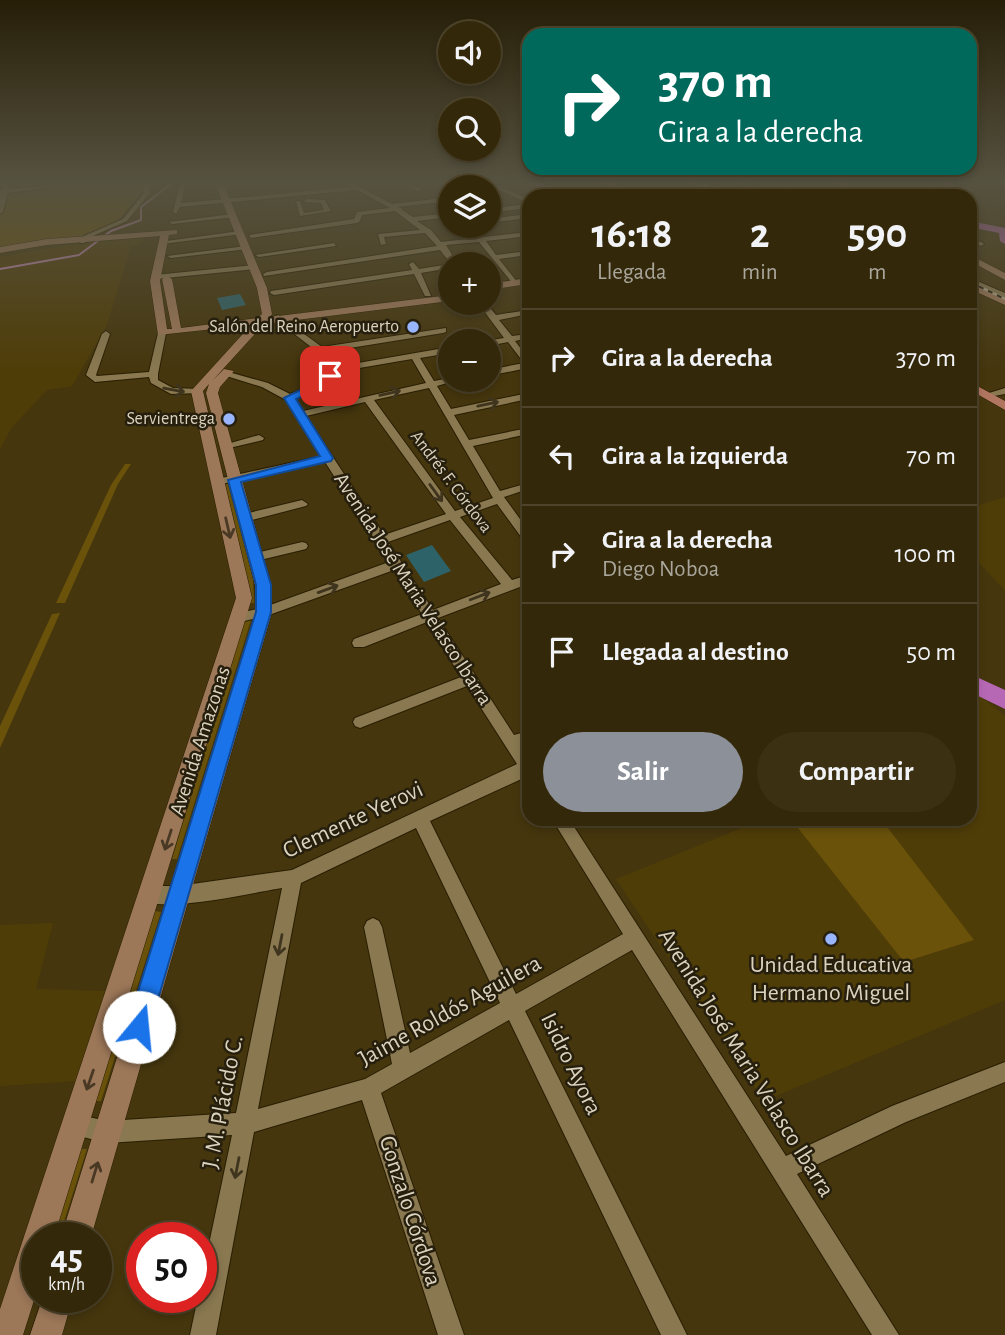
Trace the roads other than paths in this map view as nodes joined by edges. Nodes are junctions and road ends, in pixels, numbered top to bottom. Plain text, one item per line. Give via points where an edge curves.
1 (45, 245) edge
2 (165, 245) edge
3 (170, 245) edge
4 (255, 245) edge
5 (334, 245) edge
6 (446, 245) edge
7 (442, 246) junction
8 (246, 248) joint
9 (0, 251) edge
10 (522, 251) edge
11 (446, 252) edge
12 (408, 254) junction
13 (259, 255) junction
14 (170, 256) junction
15 (501, 256) edge
16 (977, 258) edge
17 (501, 265) edge
18 (254, 267) junction
19 (438, 268) edge
20 (417, 271) junction
21 (267, 274) junction
22 (1005, 274) edge
23 (167, 276) junction
24 (155, 277) junction
25 (522, 282) edge
26 (977, 282) edge
27 (514, 283) junction
28 (501, 285) edge
29 (522, 288) edge
30 (977, 289) edge
31 (501, 291) edge
32 (274, 293) junction
33 (438, 293) edge
34 (428, 294) junction
35 (1005, 296) edge
36 (438, 299) edge
37 (1005, 302) edge
38 (522, 313) edge
39 (491, 315) edge
40 (272, 316) junction
41 (494, 318) junction
42 (176, 327) junction
43 (162, 331) junction
44 (438, 331) edge
45 (106, 334) dead end
46 (522, 337) edge
47 (510, 339) junction
48 (501, 341) edge
49 (319, 350) junction
50 (438, 352) edge
51 (414, 355) junction
52 (522, 356) edge
53 (522, 365) edge
54 (333, 370) junction
55 (501, 370) edge
56 (153, 374) junction
57 (225, 374) junction
58 (977, 382) edge
59 (438, 383) edge
60 (431, 384) junction
61 (977, 388) edge
62 (197, 391) junction
63 (1001, 394) edge
64 (522, 397) edge
65 (290, 398) junction
66 (367, 398) junction
67 (1005, 406) edge
68 (448, 413) junction
69 (301, 414) junction
70 (522, 432) edge
71 (259, 438) dead end
72 (466, 444) junction
73 (225, 446) junction
74 (327, 458) junction
75 (226, 481) junction
76 (522, 488) edge
77 (498, 498) junction
78 (302, 504) dead end
79 (453, 516) junction
80 (244, 519) junction
81 (522, 530) edge
82 (381, 541) junction
83 (302, 546) dead end
84 (256, 557) junction
85 (397, 564) junction
86 (522, 581) edge
87 (509, 585) junction
88 (264, 612) junction
89 (431, 615) junction
90 (240, 617) junction
91 (359, 643) dead end
92 (470, 679) junction
93 (360, 722) dead end
94 (522, 739) edge
95 (512, 742) junction
96 (522, 758) edge
97 (522, 771) edge
98 (419, 817) junction
99 (565, 826) edge
100 (293, 878) junction
101 (150, 895) junction
102 (178, 895) junction
103 (373, 927) dead end
104 (636, 937) junction
105 (514, 1006) junction
106 (402, 1067) junction
107 (1005, 1072) edge
108 (369, 1088) junction
109 (246, 1123) junction
110 (75, 1125) junction
111 (107, 1132) junction
112 (782, 1169) junction
113 (44, 1222) edge
114 (80, 1222) edge
115 (21, 1293) edge
116 (53, 1313) edge
117 (7, 1335) edge
118 (46, 1335) edge
119 (204, 1335) edge
120 (451, 1335) edge
121 (674, 1335) edge
122 (886, 1335) edge

1 - 9 main road
2 - 24 main road
3 - 14 main road
4 - 13 main road
5 - 13 street
6 - 7 street
7 - 11 street
7 - 12 street
8 - 14 street
8 - 18 main road
10 - 15 street
12 - 20 street
12 - 21 street
13 - 21 main road
14 - 23 main road
16 - 22 main road
17 - 27 street
18 - 23 street
18 - 40 main road
19 - 20 street
20 - 32 street
20 - 34 street
21 - 32 main road
23 - 24 street
23 - 42 main road
24 - 43 main road
25 - 27 main road
26 - 35 street
27 - 28 main road
29 - 31 main road
30 - 37 main road
32 - 40 main road
33 - 34 main road
34 - 40 main road
36 - 40 main road
38 - 41 street
39 - 41 street
40 - 42 main road
40 - 43 main road
40 - 49 street
40 - 57 main road, Avenida Amazonas
40 - 62 main road
41 - 47 street
42 - 43 main road
43 - 56 street
44 - 49 street
45 - 56 street via 92,369 95,379
46 - 47 street
47 - 48 street
47 - 52 street
49 - 54 street
50 - 51 street
51 - 54 street
51 - 60 street
53 - 55 street
54 - 65 street via 323,384
56 -> 62 street via 163,388
57 - 65 street via 265,385
57 - 73 main road, Avenida Amazonas via 212,393
58 - 63 main road
59 - 60 street
66 -> 60 street
60 - 68 street
61 - 67 main road
62 - 75 main road, Avenida Amazonas
68 -> 64 street
65 - 69 street, Avenida José Maria Velasco Ibarra
66 - 69 street
66 -> 79 street, Andrés F. Córdova
68 - 72 street
69 - 74 street, Avenida José Maria Velasco Ibarra
70 - 72 street
71 - 73 street
72 - 77 street
73 - 75 main road, Avenida Amazonas
74 - 75 street
74 - 82 street, Avenida José Maria Velasco Ibarra
75 - 80 main road, Avenida Amazonas
75 -> 90 main road, Avenida Amazonas via 244,598
76 - 77 street
77 - 79 street
77 - 81 street
78 - 80 street
79 - 82 street
79 - 87 street, Andrés F. Córdova
80 - 84 main road, Avenida Amazonas
82 - 85 street, Avenida José Maria Velasco Ibarra
83 - 84 street
84 - 88 main road, Avenida Amazonas via 264,585
88 -> 85 street
85 - 89 street, Avenida José Maria Velasco Ibarra
86 - 87 street
89 -> 87 street
88 - 90 street
88 - 102 main road, Avenida Amazonas
89 - 91 street
89 - 92 street, Avenida José Maria Velasco Ibarra
90 -> 101 main road, Avenida Amazonas
92 - 93 street
92 - 95 street, Avenida José Maria Velasco Ibarra
94 - 95 street
95 - 96 street, Avenida José Maria Velasco Ibarra
97 - 98 street, Clemente Yerovi
98 - 100 street, Clemente Yerovi
98 - 105 street, Isidro Ayora
99 - 104 street, Avenida José Maria Velasco Ibarra
100 - 102 street, Clemente Yerovi
100 -> 109 street, J. M. Plácido C.
101 - 102 street, Clemente Yerovi
101 -> 110 main road, Avenida Amazonas
102 - 111 main road, Avenida Amazonas
103 - 106 street
104 - 105 street, Jaime Roldós Aguilera
104 - 112 street, Avenida José Maria Velasco Ibarra
105 - 106 street, Jaime Roldós Aguilera
105 - 121 street, Isidro Ayora
106 - 108 street, Jaime Roldós Aguilera
107 - 112 street
108 - 109 street, Jaime Roldós Aguilera
108 - 120 street, Gonzalo Córdova
109 - 111 street, Jaime Roldós Aguilera
109 -> 119 street, J. M. Plácido C.
110 - 111 street, Jaime Roldós Aguilera
110 - 113 main road, Avenida Amazonas
114 -> 111 main road, Avenida Amazonas
112 - 122 street, Avenida José Maria Velasco Ibarra
115 - 117 main road
116 - 118 main road

